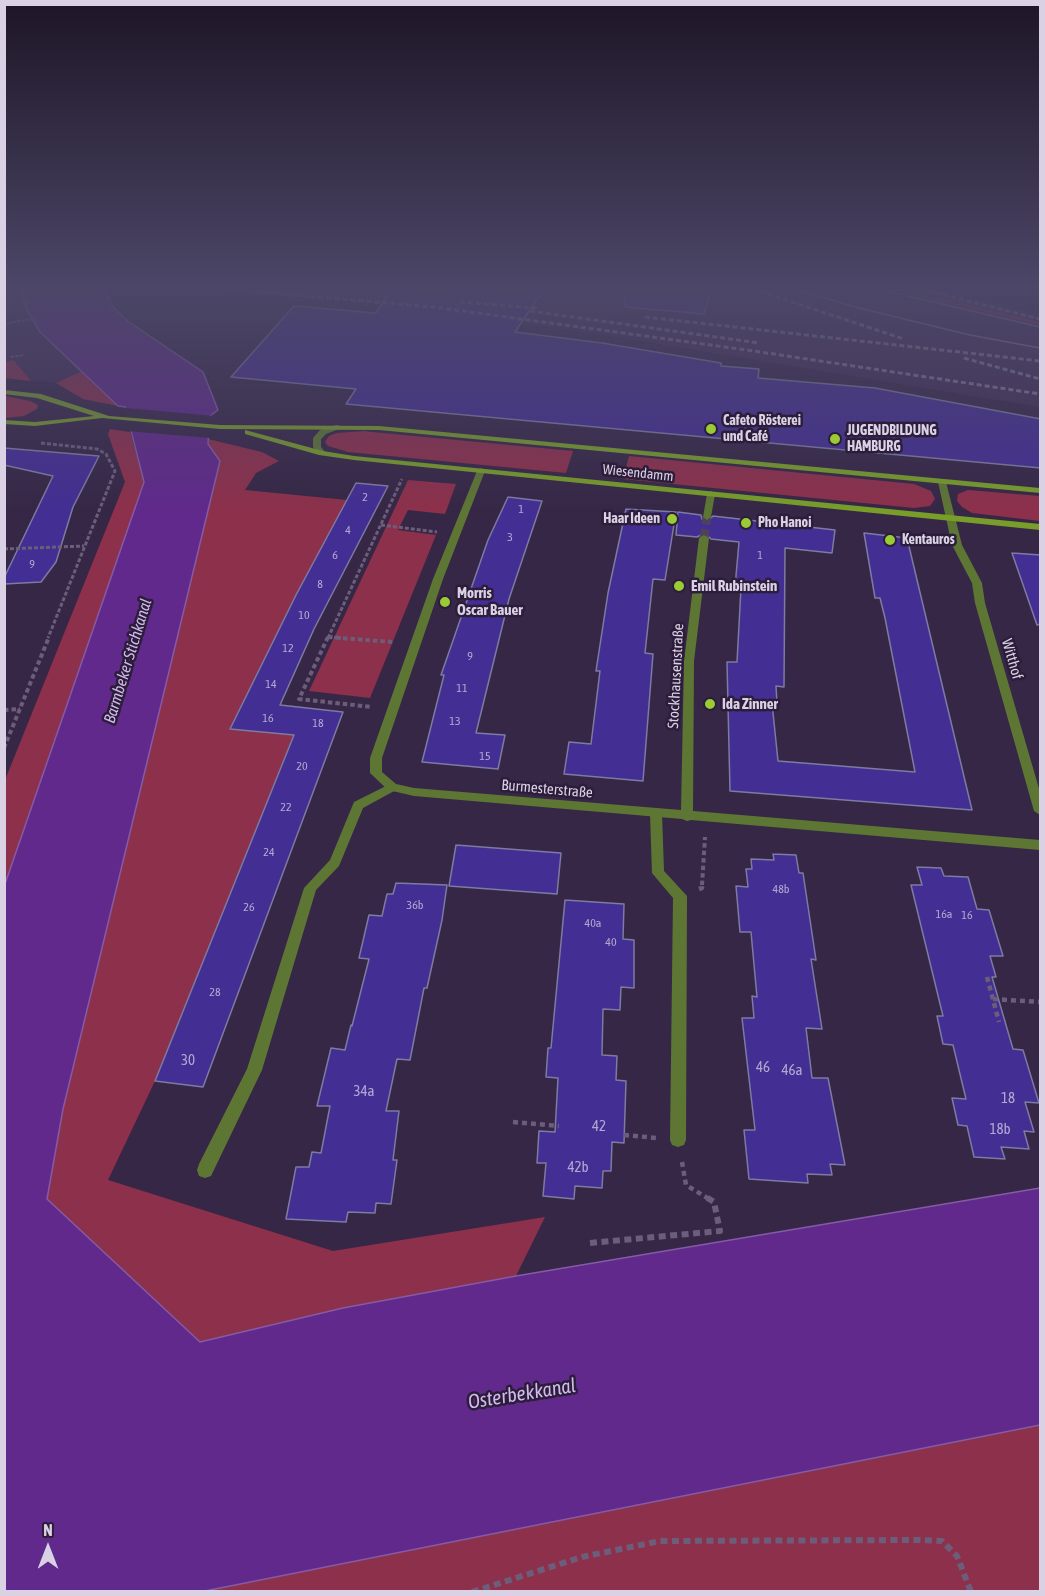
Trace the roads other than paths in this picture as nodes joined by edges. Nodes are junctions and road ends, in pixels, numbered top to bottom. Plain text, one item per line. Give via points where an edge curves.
1 (4, 392) edge
2 (108, 418) junction
3 (4, 422) edge
4 (220, 427) junction
5 (336, 428) junction
6 (322, 453) junction
7 (481, 471) junction
8 (942, 482) junction
9 (1041, 491) edge
10 (711, 494) junction
11 (707, 517) tunnel mouth
12 (951, 518) junction
13 (1041, 527) edge
14 (704, 538) tunnel mouth
15 (392, 787) junction
16 (1041, 811) edge
17 (656, 814) junction
18 (687, 817) junction
19 (1041, 845) edge
20 (678, 1140) road end
21 (205, 1170) dead end

1 - 2 street, Wiesendamm via 38,396
2 - 3 street, Wiesendamm via 35,424
2 - 4 street, Wiesendamm
4 - 5 street, Wiesendamm
4 - 6 street, Wiesendamm
5 - 6 street via 317,438 315,443
5 - 8 street, Wiesendamm via 379,428
6 - 7 street, Wiesendamm
7 - 10 street, Wiesendamm
7 - 15 street via 376,758 376,773
8 - 9 street, Wiesendamm
8 - 12 street
10 - 11 street
10 - 12 street, Wiesendamm
12 - 13 street, Wiesendamm
12 - 16 street, Witthof via 959,550 975,576
14 - 18 street, Stockhausenstraße via 689,661
15 - 17 street, Burmesterstraße
15 - 21 street via 358,805 335,863 310,888 254,1070
17 - 18 street, Burmesterstraße
17 - 20 street via 658,873 680,896
18 - 19 street, Burmesterstraße

